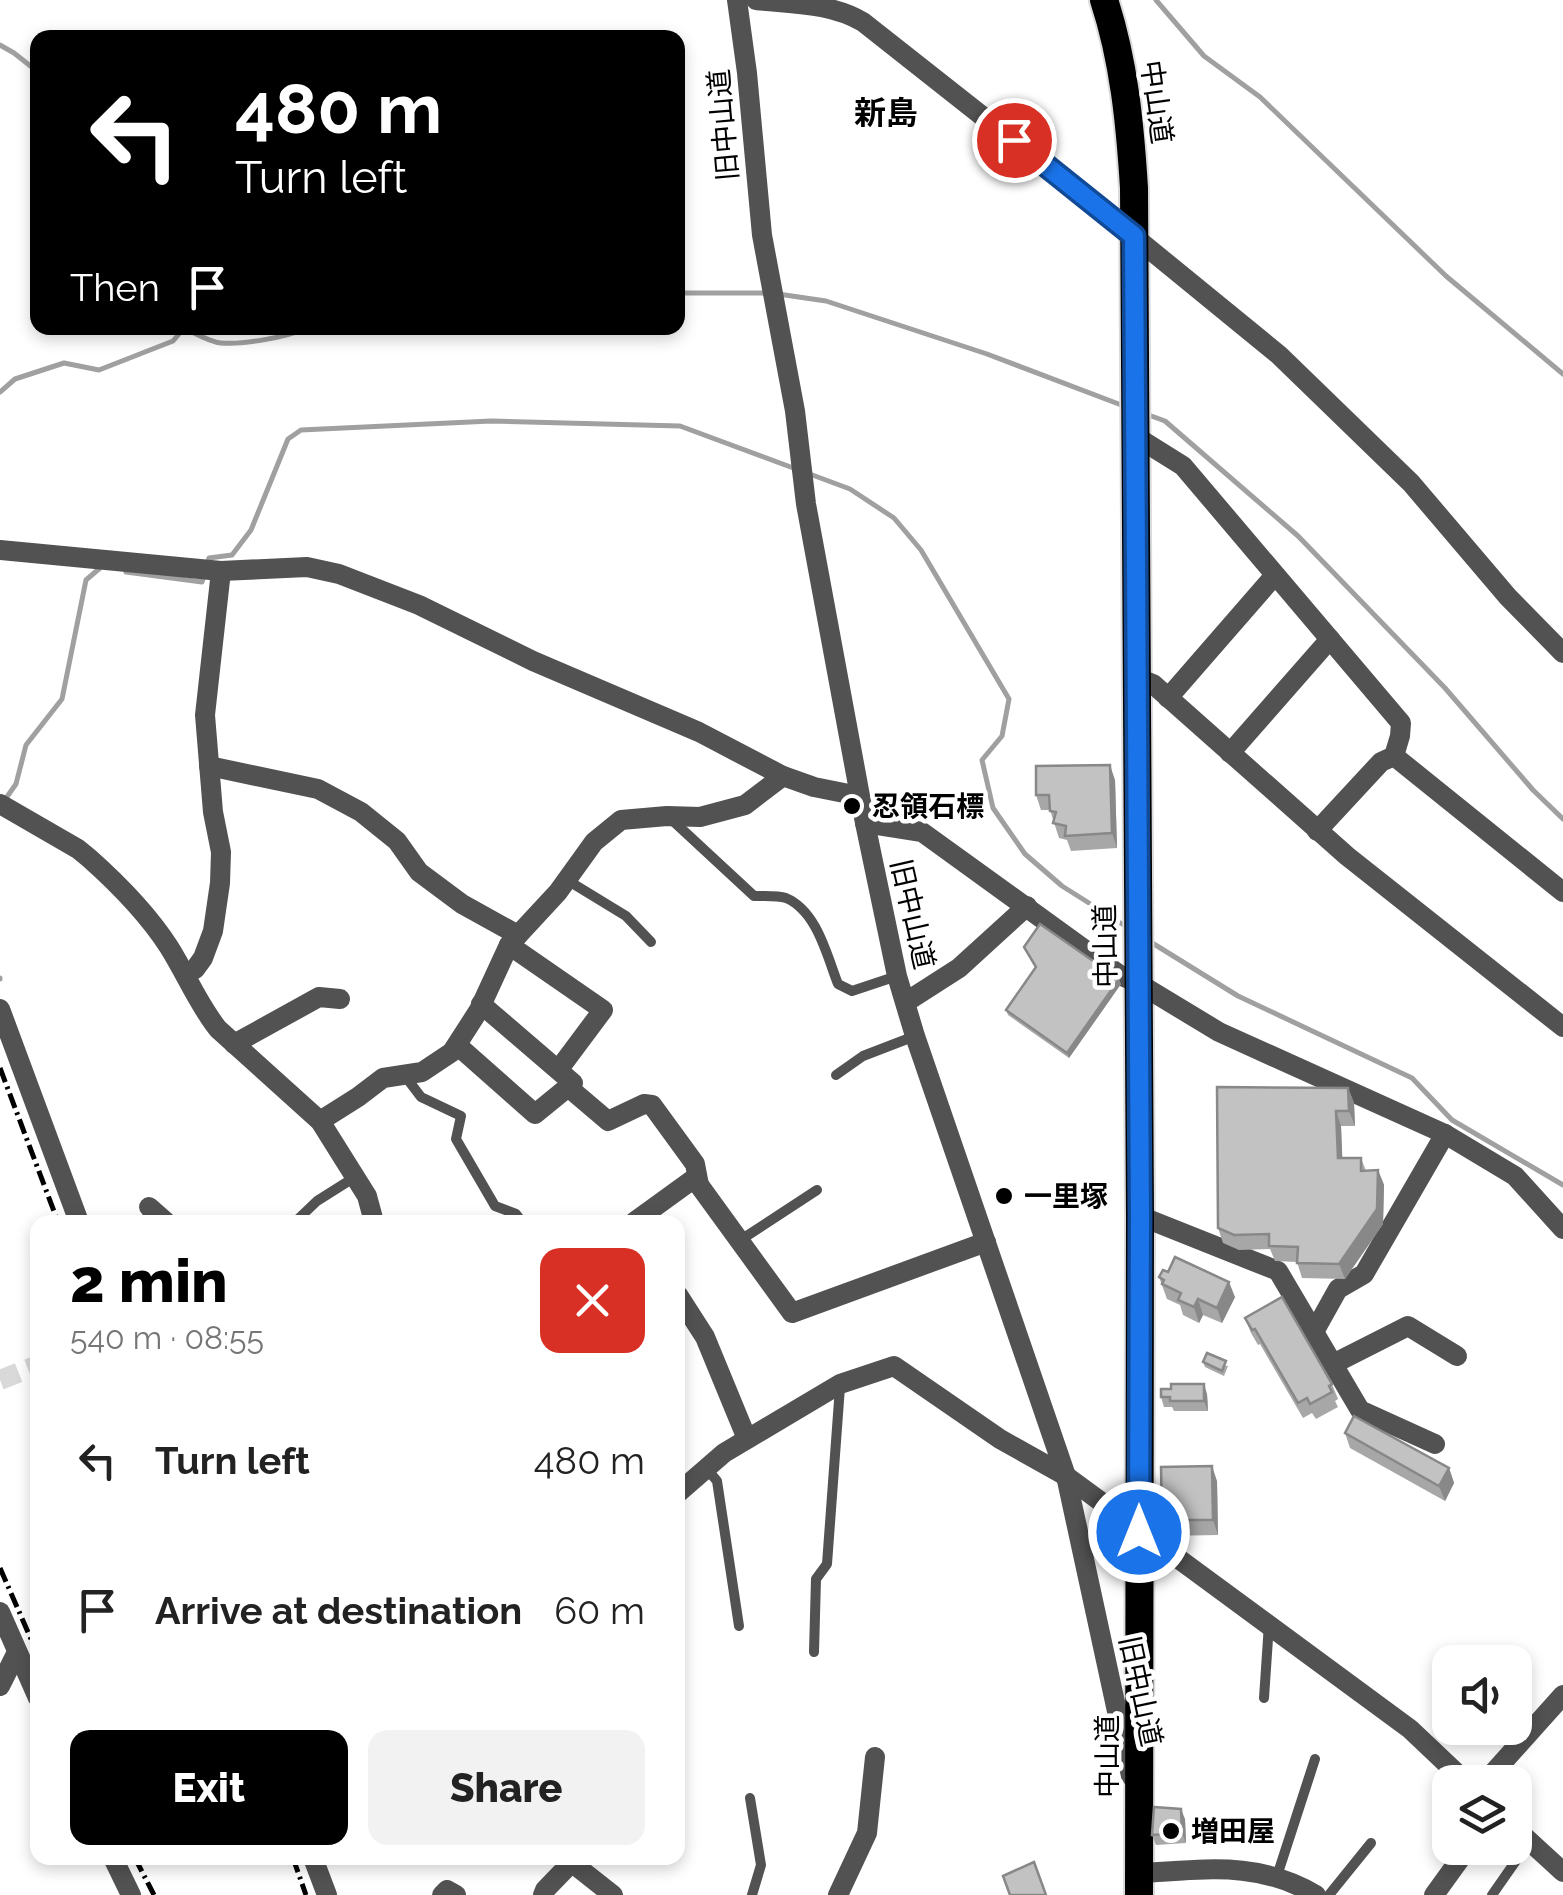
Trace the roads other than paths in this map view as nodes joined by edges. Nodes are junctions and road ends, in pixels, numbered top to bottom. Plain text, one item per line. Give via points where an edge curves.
1 (736, 0) edge
2 (756, 0) edge
3 (1104, 0) edge
4 (1134, 236) junction
5 (1135, 419) junction
6 (0, 550) edge
7 (214, 570) junction
8 (1276, 575) junction
9 (1330, 639) junction
10 (1563, 652) edge
11 (1136, 677) junction
12 (1168, 698) junction
13 (1230, 752) junction
14 (1394, 756) junction
15 (209, 766) junction
16 (783, 776) junction
17 (859, 796) junction
18 (5, 807) edge
19 (667, 816) junction
20 (864, 824) junction
21 (1317, 830) junction
22 (566, 880) junction
23 (1563, 892) edge
24 (1027, 906) junction
25 (514, 940) junction
26 (651, 942) dead end
27 (186, 974) junction
28 (898, 976) junction
29 (1138, 983) junction
30 (340, 999) dead end
31 (906, 1002) junction
32 (481, 1004) junction
33 (0, 1009) edge
34 (1563, 1027) edge
35 (914, 1036) junction
36 (234, 1044) junction
37 (457, 1044) junction
38 (405, 1075) junction
39 (836, 1075) dead end
40 (564, 1078) junction
41 (320, 1122) junction
42 (1445, 1134) junction
43 (355, 1177) junction
44 (699, 1184) junction
45 (817, 1190) dead end
46 (149, 1207) dead end
47 (76, 1215) edge
48 (158, 1215) edge
49 (302, 1215) edge
50 (372, 1215) edge
51 (517, 1215) edge
52 (644, 1215) edge
53 (1140, 1216) junction
54 (1563, 1229) edge
55 (739, 1241) junction
56 (986, 1242) junction
57 (685, 1306) edge
58 (1314, 1332) junction
59 (1457, 1356) dead end
60 (1333, 1364) junction
61 (840, 1384) junction
62 (747, 1439) junction
63 (1434, 1444) dead end
64 (705, 1467) junction
65 (1066, 1476) junction
66 (685, 1486) edge
67 (1139, 1532) junction
68 (0, 1612) edge
69 (1270, 1624) junction
70 (739, 1626) dead end
71 (814, 1652) dead end
72 (16, 1654) junction
73 (30, 1682) edge
74 (0, 1686) edge
75 (1563, 1695) edge
76 (1264, 1698) dead end
77 (875, 1757) dead end
78 (1315, 1758) dead end
79 (1448, 1765) edge
80 (1500, 1765) edge
81 (750, 1798) dead end
82 (1140, 1817) junction
83 (1371, 1844) dead end
84 (1532, 1844) edge
85 (116, 1865) edge
86 (316, 1865) edge
87 (565, 1865) edge
88 (577, 1865) edge
89 (1456, 1865) edge
90 (1507, 1865) edge
91 (1563, 1872) edge
92 (1277, 1876) junction
93 (1139, 1884) edge
94 (131, 1895) edge
95 (327, 1895) edge
96 (442, 1895) edge
97 (456, 1895) edge
98 (543, 1895) edge
99 (613, 1895) edge
100 (752, 1895) edge
101 (838, 1895) edge
102 (1316, 1895) edge
103 (1329, 1895) edge
104 (1434, 1895) edge
105 (1492, 1895) edge

1 - 17 street, 旧中山道 via 762,235
2 - 4 street via 818,6 864,22
3 - 4 highway, 中山道 via 1126,94
4 - 5 highway, 中山道
4 - 10 street via 1279,355 1411,482
5 - 8 street
5 - 11 highway, 中山道
6 - 7 street
7 - 15 street
7 - 16 street via 306,567 339,574 419,604
8 - 9 street
8 - 12 street
9 - 13 street
9 - 14 street via 1401,723
11 - 12 street
11 - 29 highway, 中山道
12 - 13 street
13 - 21 street
14 - 21 street
14 - 23 street
15 - 25 street via 318,789 361,812 397,841 419,872
15 - 27 street via 220,882 213,931 203,958
16 - 17 street
16 - 19 street via 745,805 700,817
17 - 20 street, 旧中山道
18 - 27 street via 99,867 156,929
19 - 22 street via 621,820 594,842
19 - 28 lane via 754,896 784,897 805,911 838,984 852,991
20 - 24 street via 922,832
20 - 28 street, 旧中山道
21 - 34 street
22 - 25 street
22 - 26 lane via 626,916
24 - 29 street
24 - 31 street via 959,968
25 - 32 street
25 - 40 street via 602,1010
27 - 36 street via 204,1012
28 - 31 street, 旧中山道
29 - 42 street via 1218,1032
29 - 53 highway, 中山道
30 - 36 street via 320,997
31 - 35 street, 旧中山道
32 - 37 street
32 - 40 street
33 - 47 street
35 - 39 lane
35 - 56 street, 旧中山道
36 - 41 street
37 - 38 street via 422,1072
37 - 40 street via 536,1114
38 - 41 street via 382,1078
38 - 51 lane via 421,1097 462,1116 456,1139 496,1206
40 - 44 street via 608,1121 652,1104 695,1164
41 - 43 street
42 - 54 street via 1515,1176
42 - 58 street via 1364,1274 1338,1289
43 - 49 lane
43 - 50 street
44 - 52 street via 692,1180
44 - 55 street
45 - 55 lane
46 - 48 street
53 - 58 street via 1278,1271
53 - 67 highway, 中山道
55 - 56 street via 792,1313
56 - 65 street, 旧中山道
57 - 62 street
58 - 60 street
59 - 60 street via 1408,1326
60 - 63 street via 1360,1410
61 - 62 street
61 - 65 street via 894,1366
61 - 71 lane via 827,1564 816,1579
62 - 64 street
64 - 66 street
64 - 70 lane via 717,1482
65 - 67 street
65 - 82 street, 旧中山道
67 - 69 street
67 - 82 highway, 中山道
68 - 72 street
69 - 76 lane
69 - 79 street
72 - 73 street
72 - 74 street
75 - 80 street
77 - 101 street via 867,1833
78 - 92 lane
81 - 100 lane via 761,1865
82 - 93 highway, 中山道
83 - 103 lane
84 - 91 street
85 - 94 street
86 - 95 street
87 - 98 street
88 - 99 street
89 - 104 street
90 - 105 lane
92 - 93 street via 1245,1869
92 - 102 street
96 - 97 street

